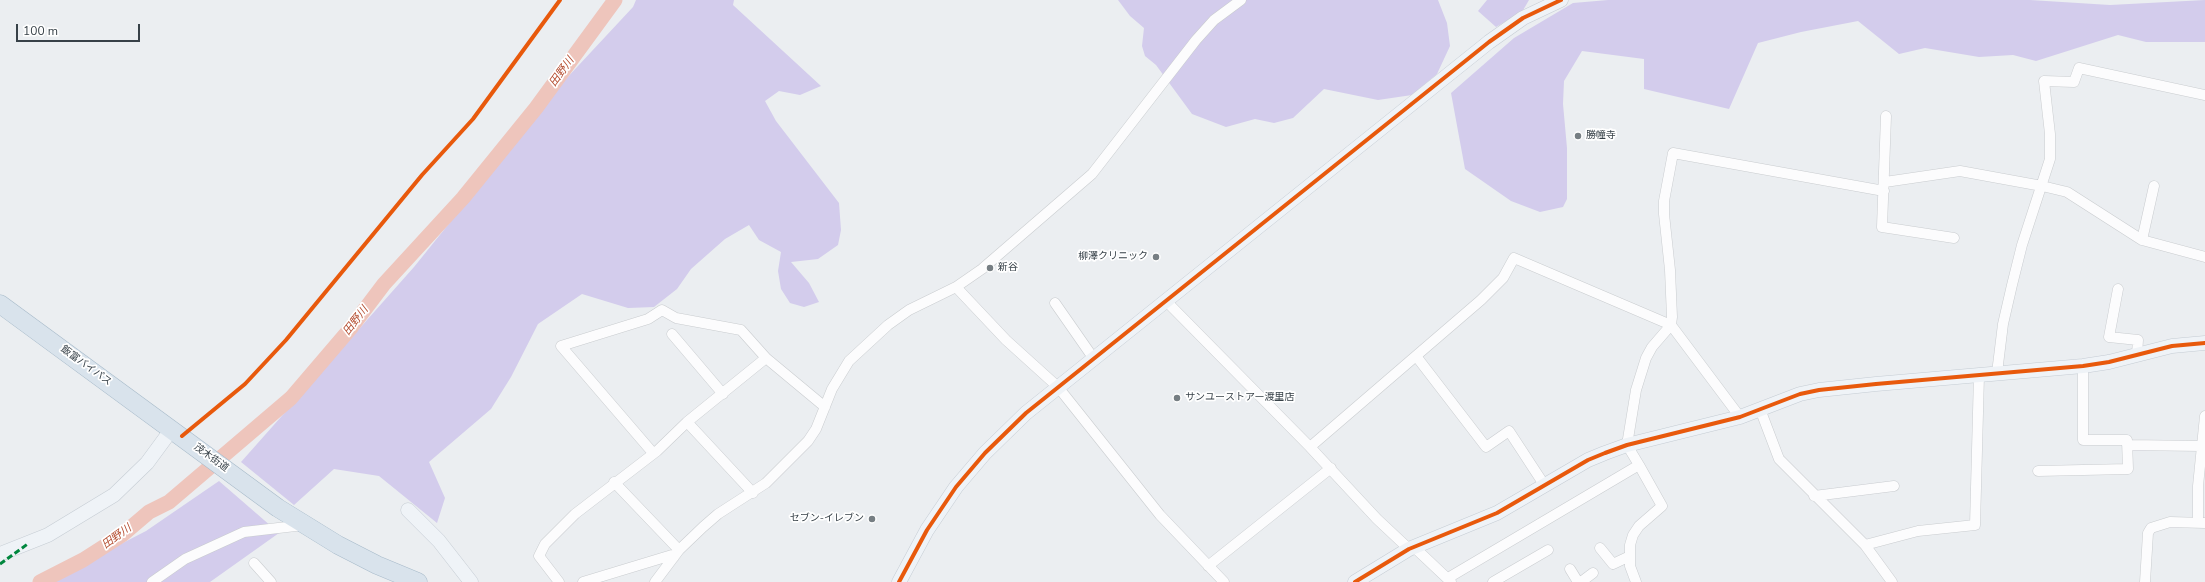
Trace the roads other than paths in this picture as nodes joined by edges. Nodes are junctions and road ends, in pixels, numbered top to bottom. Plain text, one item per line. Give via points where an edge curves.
1 (1241, 0) edge
2 (1561, 0) edge
3 (2205, 95) edge
4 (1886, 116) dead end
5 (1885, 186) junction
6 (2042, 186) junction
7 (2154, 186) dead end
8 (1954, 238) dead end
9 (2142, 240) junction
10 (2205, 257) edge
11 (956, 287) junction
12 (2118, 289) dead end
13 (1166, 301) junction
14 (1056, 303) dead end
15 (0, 304) edge
16 (1671, 325) junction
17 (672, 334) dead end
18 (2205, 343) edge
19 (2137, 354) junction
20 (1416, 356) junction
21 (766, 358) junction
22 (1094, 359) junction
23 (2083, 366) junction
24 (1997, 373) junction
25 (1979, 375) junction
26 (1058, 387) junction
27 (722, 394) junction
28 (825, 407) junction
29 (1760, 409) junction
30 (2205, 416) edge
31 (1740, 417) junction
32 (687, 422) junction
33 (172, 429) junction
34 (1627, 445) junction
35 (1310, 446) junction
36 (2127, 446) junction
37 (2202, 446) junction
38 (653, 453) junction
39 (1639, 465) junction
40 (1331, 468) junction
41 (2038, 471) dead end
42 (614, 482) junction
43 (1546, 486) junction
44 (1894, 486) dead end
45 (753, 493) junction
46 (1814, 496) junction
47 (408, 510) dead end
48 (2201, 522) edge
49 (306, 525) junction
50 (1865, 545) junction
51 (1411, 548) junction
52 (1600, 548) dead end
53 (1548, 550) dead end
54 (677, 553) junction
55 (0, 554) edge
56 (1630, 556) junction
57 (254, 563) dead end
58 (1208, 566) junction
59 (1570, 569) dead end
60 (1593, 573) dead end
61 (1450, 580) edge
62 (152, 582) edge
63 (272, 582) edge
64 (418, 582) edge
65 (471, 582) edge
66 (559, 582) edge
67 (583, 582) edge
68 (654, 582) edge
69 (899, 582) edge
70 (1224, 582) edge
71 (1355, 582) edge
72 (1493, 582) edge
73 (1580, 582) edge
74 (1636, 582) edge
75 (1892, 582) edge
76 (2145, 582) edge

1 - 11 street via 1214,20 1196,40 1092,174 982,269
2 - 13 street via 1522,18 1489,42
3 - 6 street via 2079,68 2074,82 2044,81 2050,159
4 - 5 street
5 - 6 street via 1960,171
5 - 8 street via 1882,227
5 - 16 street via 1673,153 1664,201 1670,270
6 - 9 street via 2067,192
6 - 24 street via 2022,245 2012,285 2003,324
7 - 9 street
9 - 10 street
11 - 26 street via 1006,340
11 - 28 street via 909,310 866,344 840,372
12 - 19 street via 2109,336 2138,340
13 - 22 street
13 - 35 street
14 - 22 street
15 - 33 highway, 飯富バイパス
16 - 20 street via 1514,258 1503,278
16 - 31 street
16 - 34 street via 1646,358 1636,390
17 - 27 street
18 - 19 street via 2172,346
19 - 23 street
20 - 35 street
20 - 43 street via 1486,447 1509,432
21 - 27 street
21 - 28 street
21 - 38 street via 742,330 676,318 662,310 648,320 561,346
22 - 26 street
23 - 24 street
23 - 36 street via 2083,440 2127,440
24 - 25 street
25 - 29 street via 1819,390
25 - 50 street via 1975,524 1918,531
26 - 58 street via 1160,515
26 - 69 street via 1003,434 969,471 927,530
27 - 32 street
28 - 45 street via 808,441
29 - 31 street
29 - 46 street via 1779,459
30 - 37 street
31 - 34 street
32 - 38 street
32 - 45 street
33 - 49 highway, 茂木街道
33 - 55 street via 147,463 114,494 48,535
34 - 39 street
34 - 43 street via 1588,460
35 - 40 street
36 - 37 street
36 - 41 street via 2128,469
37 - 48 street via 2198,486
38 - 42 street
39 - 56 street via 1662,506 1639,526 1633,535
39 - 61 street
40 - 51 street via 1377,519
40 - 58 street
42 - 54 street
42 - 66 street via 575,514 545,544 539,556
43 - 51 street via 1497,513
44 - 46 street
45 - 54 street via 718,514
46 - 50 street
47 - 65 street via 439,541
48 - 76 street via 2170,522 2151,528 2148,533
49 - 62 street via 244,532 185,559
49 - 64 highway, 茂木街道 via 377,565
50 - 75 street
51 - 61 street
51 - 71 street
52 - 56 street via 1613,564
53 - 72 street
54 - 67 street
54 - 68 street
56 - 74 street via 1630,566
57 - 63 street
58 - 70 street
59 - 73 street
60 - 73 street

